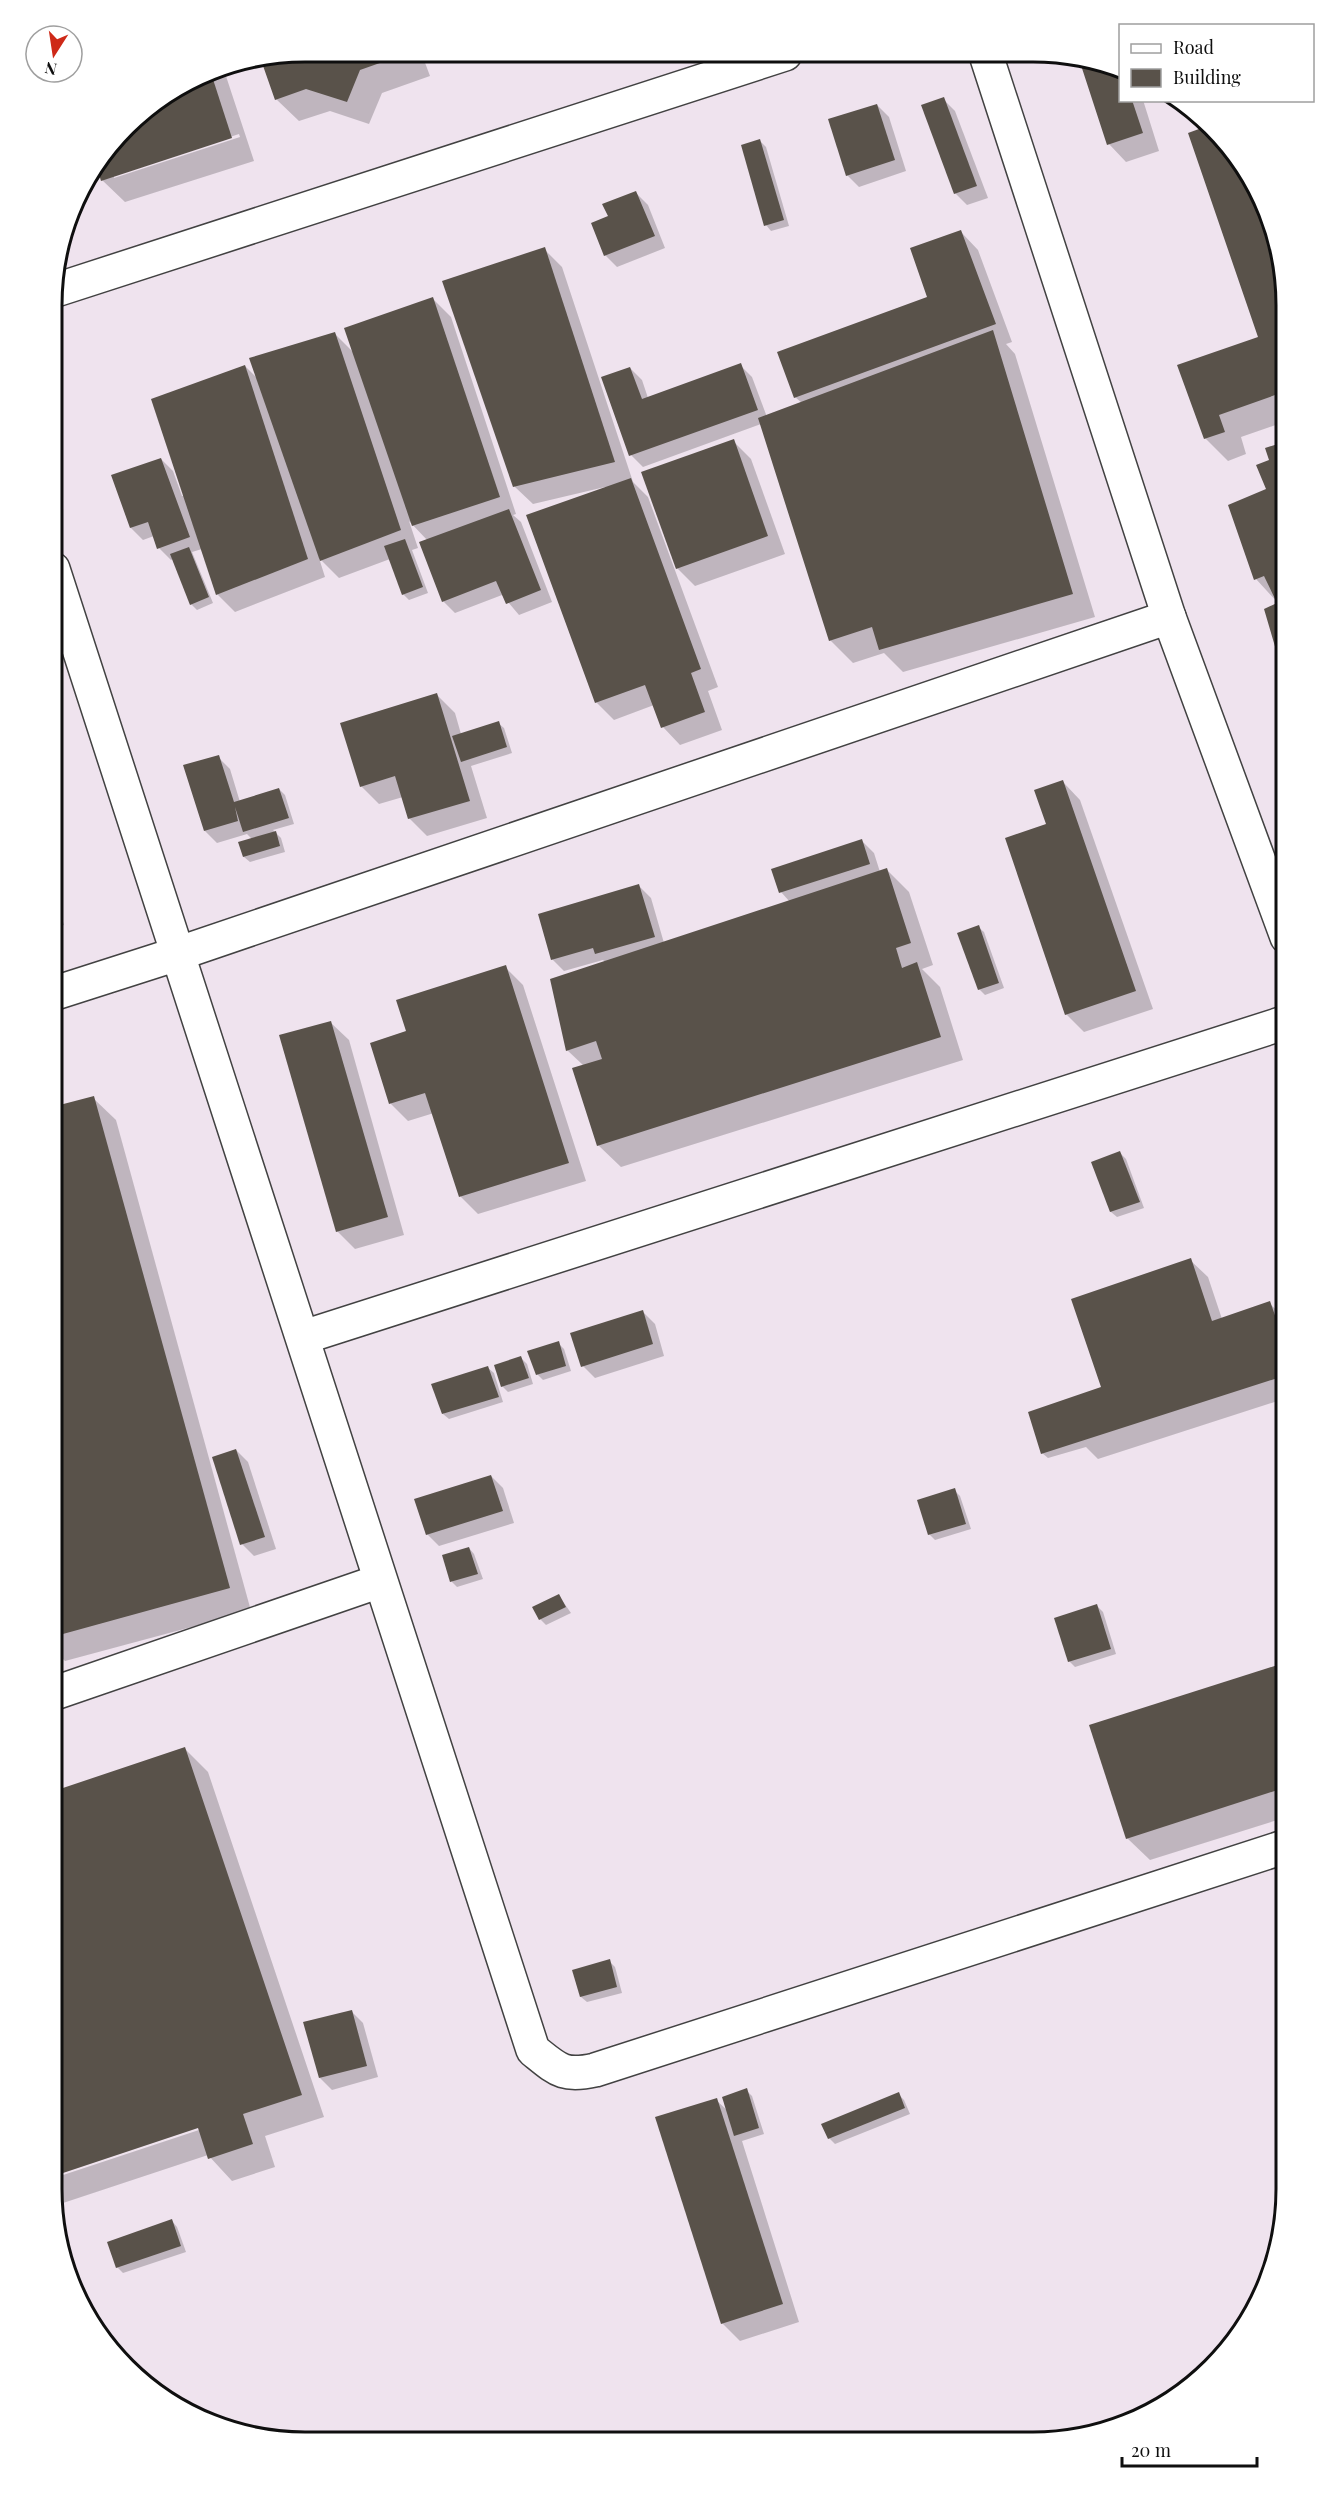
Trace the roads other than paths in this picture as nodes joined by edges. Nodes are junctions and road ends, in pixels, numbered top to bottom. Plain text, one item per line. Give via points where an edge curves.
1 (760, 62) edge
2 (988, 62) edge
3 (62, 288) edge
4 (62, 596) edge
5 (1169, 617) junction
6 (1276, 907) edge
7 (180, 953) junction
8 (62, 991) edge
9 (1276, 1026) edge
10 (304, 1337) junction
11 (380, 1581) junction
12 (62, 1691) edge
13 (1276, 1850) edge

1 - 3 lane
2 - 5 lane
4 - 7 lane
5 - 6 lane
5 - 7 lane
7 - 8 lane
7 - 10 lane
9 - 10 lane
10 - 11 lane
11 - 12 lane
11 - 13 lane via 533,2050 554,2067 574,2074

